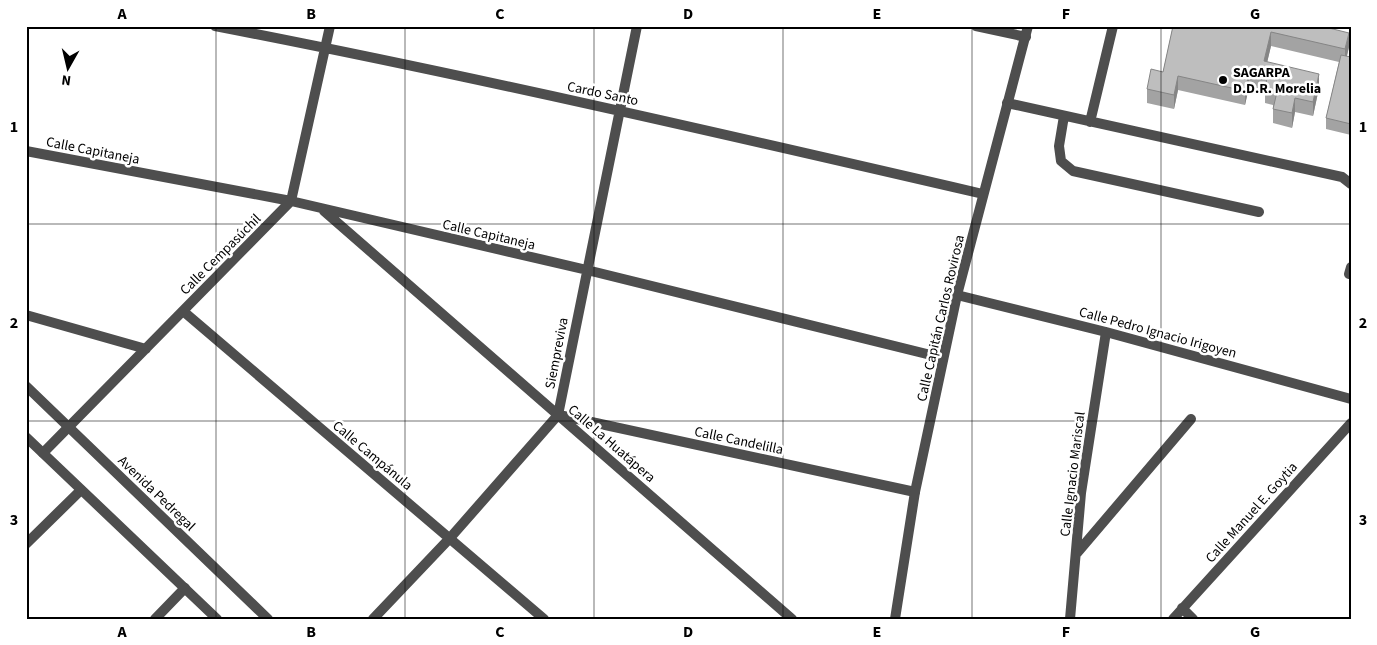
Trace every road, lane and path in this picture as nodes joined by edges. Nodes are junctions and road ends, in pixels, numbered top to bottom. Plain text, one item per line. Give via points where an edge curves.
1 (215, 26) edge
2 (330, 26) edge
3 (637, 26) edge
4 (976, 26) edge
5 (1028, 26) edge
6 (1113, 26) edge
7 (1026, 37) junction
8 (326, 47) junction
9 (1007, 103) junction
10 (619, 110) junction
11 (1064, 116) junction
12 (1090, 122) junction
13 (26, 151) edge
14 (1351, 184) edge
15 (983, 194) junction
16 (291, 201) junction
17 (323, 210) junction
18 (1259, 212) dead end
19 (587, 270) junction
20 (957, 295) junction
21 (183, 311) junction
22 (26, 315) edge
23 (1106, 332) junction
24 (146, 349) junction
25 (943, 358) junction
26 (26, 386) edge
27 (1351, 399) edge
28 (558, 415) junction
29 (1191, 419) dead end
30 (1351, 423) edge
31 (69, 427) junction
32 (26, 437) edge
33 (43, 453) junction
34 (82, 490) junction
35 (915, 492) junction
36 (450, 538) junction
37 (26, 544) edge
38 (1076, 552) junction
39 (185, 588) junction
40 (1182, 608) junction
41 (155, 619) edge
42 (217, 619) edge
43 (268, 619) edge
44 (372, 619) edge
45 (544, 619) edge
46 (792, 619) edge
47 (895, 619) edge
48 (1070, 619) edge
49 (1172, 619) edge
50 (1193, 619) edge

1 - 8 street, Cardo Santo
2 - 8 street
3 - 10 street, Siempreviva
4 - 7 street
5 - 7 street, Calle Capitán Carlos Rovirosa
6 - 12 street
7 - 9 street, Calle Capitán Carlos Rovirosa
8 - 10 street, Cardo Santo
8 - 16 street
9 - 11 street
9 - 15 street, Calle Capitán Carlos Rovirosa
10 - 15 street, Cardo Santo
10 - 19 street, Siempreviva
11 - 12 street
11 - 18 street via 1059,146 1061,161 1073,171
12 - 14 street via 1342,177
13 - 16 street, Calle Capitaneja
15 - 20 street, Calle Capitán Carlos Rovirosa
16 - 17 street, Calle Capitaneja
16 - 21 street, Calle Cempasúchil
17 - 19 street, Calle Capitaneja
17 - 28 street, Calle La Huatápera
19 - 25 street, Calle Capitaneja
19 - 28 street, Siempreviva
20 - 23 street, Calle Pedro Ignacio Irigoyen
20 - 25 street, Calle Capitán Carlos Rovirosa
21 - 24 street, Calle Cempasúchil
21 - 36 street, Calle Campánula
22 - 24 street
23 - 27 street, Calle Pedro Ignacio Irigoyen
23 - 38 street, Calle Ignacio Mariscal via 1081,494
24 - 31 street, Calle Cempasúchil
25 - 35 street, Calle Capitán Carlos Rovirosa
26 - 31 street, Avenida Pedregal
28 - 35 street, Calle Candelilla
28 - 36 street, Siempreviva
28 - 46 street, Calle La Huatápera
29 - 38 street
30 - 40 street, Calle Manuel E. Goytia
31 - 33 street, Calle Cempasúchil
31 - 43 street, Avenida Pedregal
32 - 33 street
33 - 34 street
34 - 37 street
34 - 39 street
35 - 47 street, Calle Capitán Carlos Rovirosa
36 - 44 street, Siempreviva
36 - 45 street, Calle Campánula
38 - 48 street, Calle Ignacio Mariscal
39 - 41 street
39 - 42 street
40 - 49 street, Calle Manuel E. Goytia
40 - 50 street

